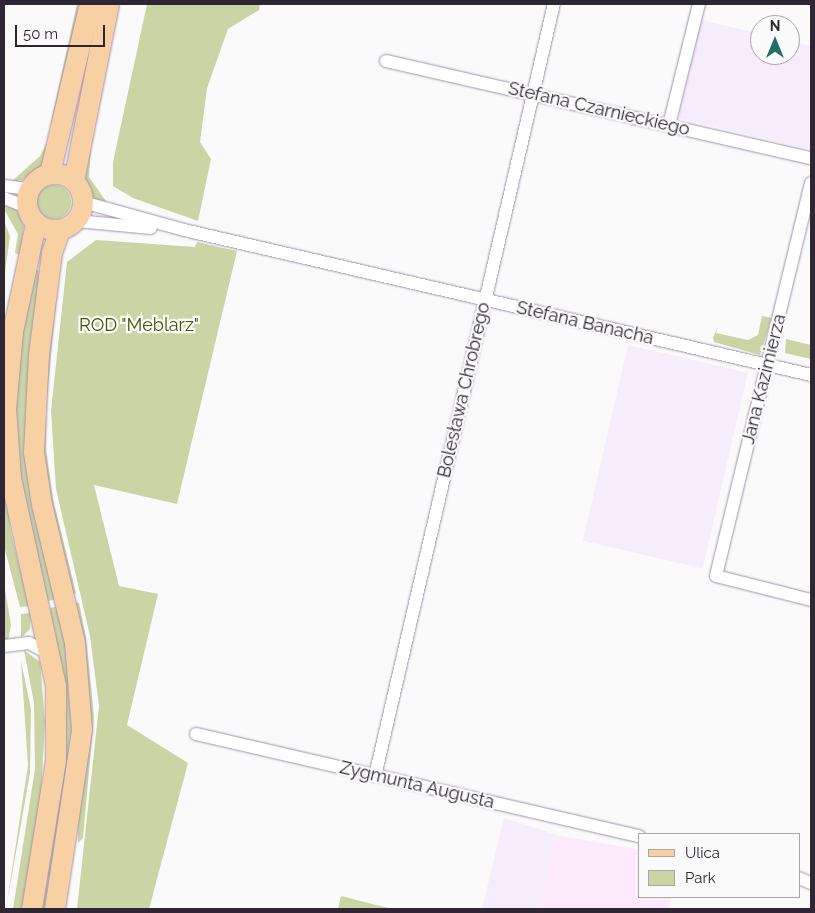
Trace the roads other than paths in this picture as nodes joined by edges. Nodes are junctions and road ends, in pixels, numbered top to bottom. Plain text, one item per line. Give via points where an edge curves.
1 (90, 4) edge
2 (109, 4) edge
3 (554, 4) edge
4 (699, 4) edge
5 (386, 61) dead end
6 (533, 94) junction
7 (669, 125) junction
8 (811, 158) edge
9 (50, 174) junction
10 (74, 181) junction
11 (811, 183) edge
12 (4, 186) edge
13 (4, 198) edge
14 (83, 202) junction
15 (31, 206) junction
16 (68, 226) junction
17 (184, 230) junction
18 (485, 301) junction
19 (767, 364) junction
20 (811, 374) edge
21 (811, 600) edge
22 (46, 620) junction
23 (28, 642) junction
24 (4, 646) edge
25 (53, 656) junction
26 (196, 734) dead end
27 (375, 776) junction
28 (638, 836) edge
29 (32, 909) edge
30 (55, 909) edge

1 - 9 main road
2 - 10 main road
3 - 6 street, Bolesława Chrobrego
4 - 7 street
5 - 6 street, Stefana Czarnieckiego
6 - 7 street, Stefana Czarnieckiego
6 - 18 street, Bolesława Chrobrego
7 - 8 street, Stefana Czarnieckiego
9 - 10 main road
9 - 15 main road
10 - 14 main road
11 - 19 street, Jana Kazimierza
12 - 15 street
13 - 15 street
14 - 16 main road
14 - 17 street, Stefana Banacha
15 - 16 main road
15 - 22 main road via 6,409 11,477
16 - 17 street, Stefana Banacha
16 - 30 main road via 52,253 38,356 34,453 42,505 75,643 82,730
17 - 18 street, Stefana Banacha
18 - 19 street, Stefana Banacha
18 - 27 street, Bolesława Chrobrego
19 - 20 street, Stefana Banacha
19 - 21 street, Jana Kazimierza via 716,576
22 - 23 street
22 - 25 main road
23 - 24 street
23 - 25 street
25 - 29 main road via 56,754
26 - 27 street, Zygmunta Augusta
27 - 28 street, Zygmunta Augusta

